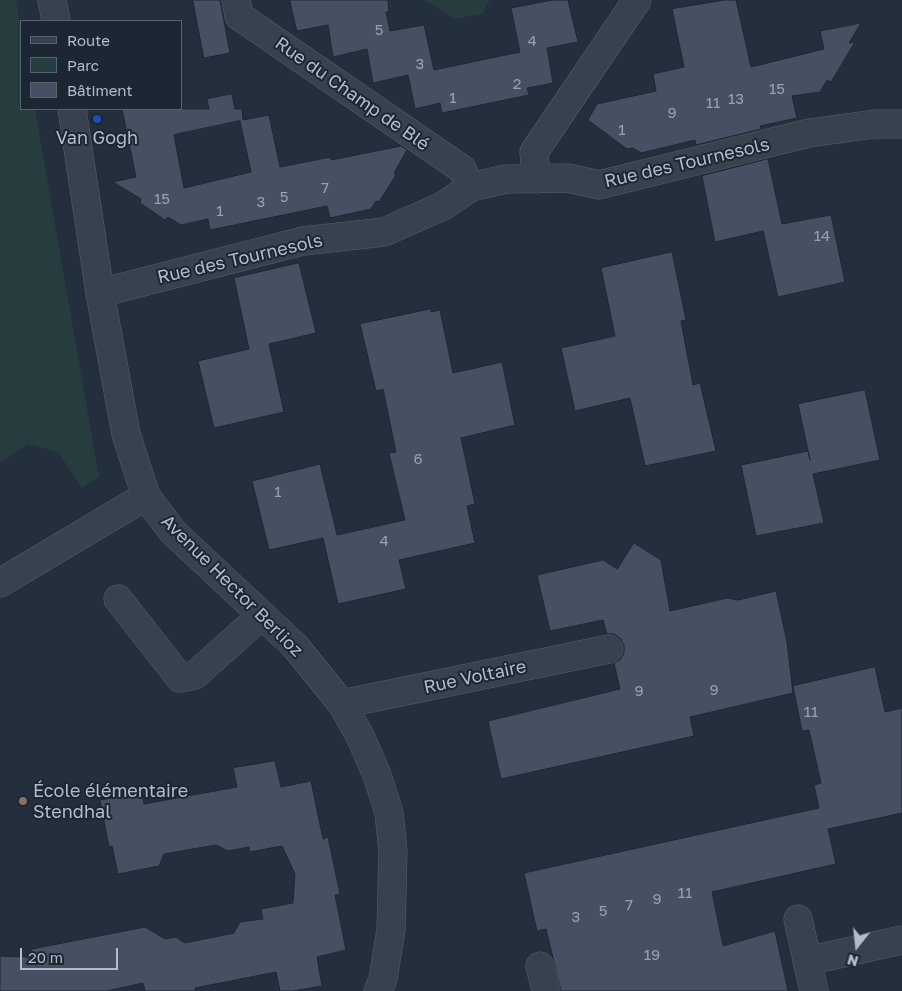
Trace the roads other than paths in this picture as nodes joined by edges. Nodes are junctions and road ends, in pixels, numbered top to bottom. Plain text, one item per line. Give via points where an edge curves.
1 (52, 0) edge
2 (236, 0) edge
3 (637, 0) edge
4 (56, 20) edge
5 (72, 110) edge
6 (902, 124) edge
7 (536, 178) junction
8 (472, 187) junction
9 (100, 293) junction
10 (146, 496) junction
11 (0, 583) edge
12 (118, 599) dead end
13 (262, 615) junction
14 (609, 649) dead end
15 (342, 704) junction
16 (798, 919) dead end
17 (902, 940) edge
18 (807, 960) junction
19 (378, 991) edge
20 (814, 991) edge

1 - 4 street
2 - 8 street, Rue du Champ de Blé via 239,16 462,169
3 - 7 street via 534,152
5 - 9 street, Avenue Hector Berlioz
6 - 7 street, Rue des Tournesols via 876,124 809,134 599,185 568,178
7 - 8 street, Rue des Tournesols via 506,179
8 - 9 street, Rue des Tournesols via 443,206 384,232 303,240
9 - 10 street, Avenue Hector Berlioz via 126,434
10 - 11 street
10 - 13 street, Avenue Hector Berlioz via 173,532
12 - 13 street via 180,678 195,675
13 - 15 street, Avenue Hector Berlioz via 295,646
14 - 15 street, Rue Voltaire
15 - 19 street, Avenue Hector Berlioz via 377,775 389,813 393,852 391,930
16 - 18 street
17 - 18 street
18 - 20 street

